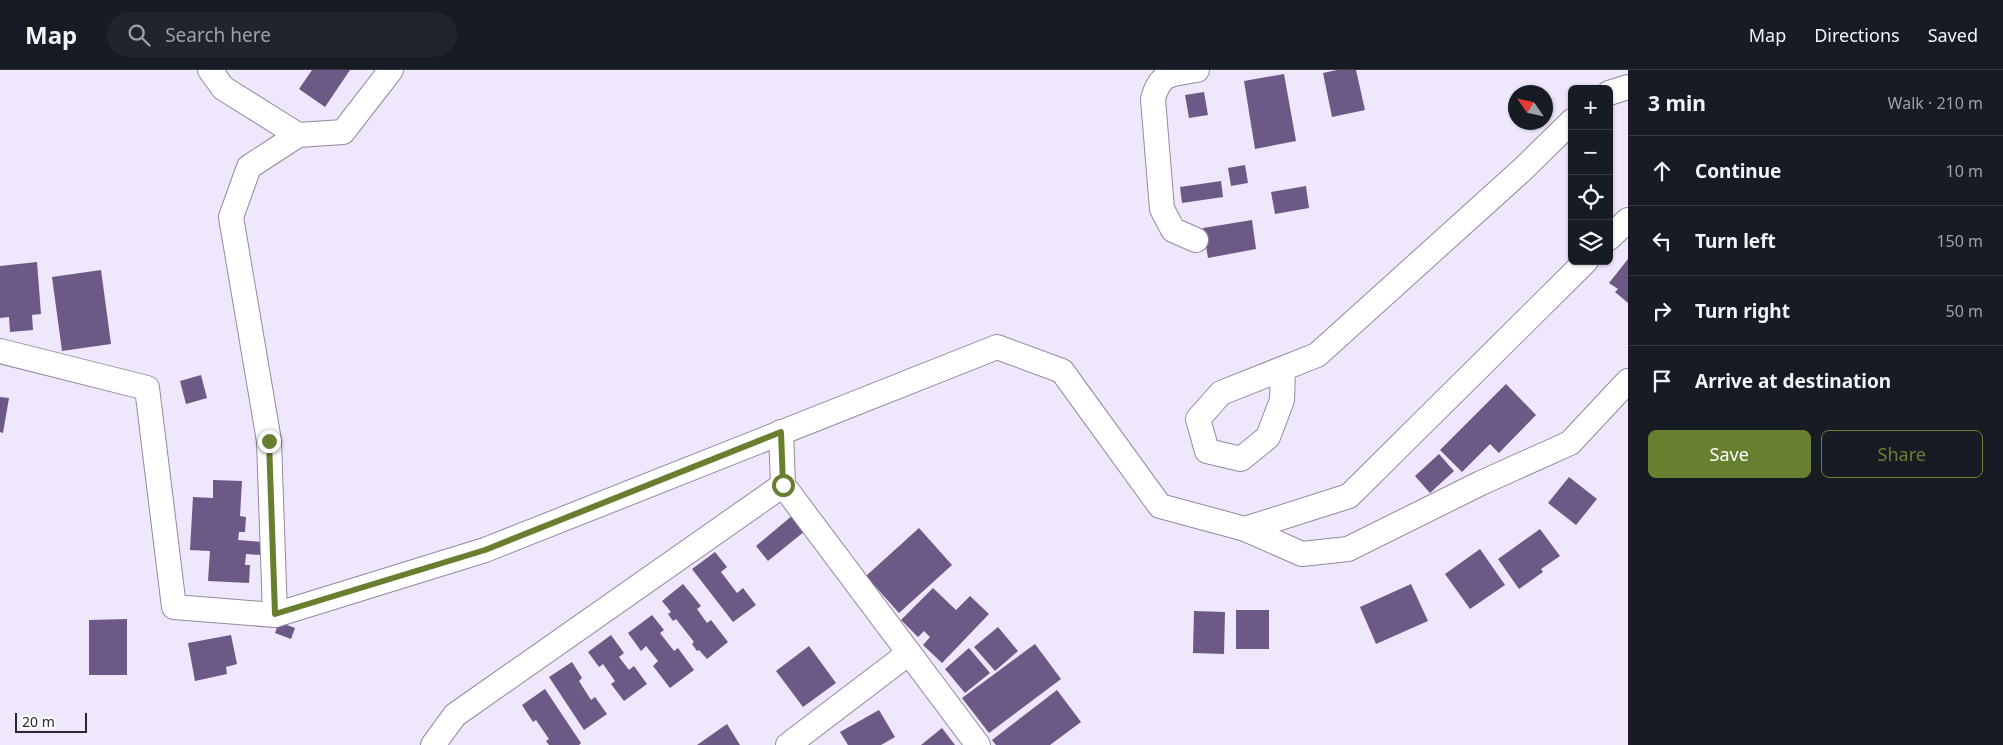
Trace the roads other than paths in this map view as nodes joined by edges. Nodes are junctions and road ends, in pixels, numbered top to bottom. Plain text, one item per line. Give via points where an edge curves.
1 (210, 70) edge
2 (391, 70) edge
3 (1197, 70) edge
4 (1628, 86) edge
5 (1613, 92) edge
6 (1568, 125) edge
7 (298, 136) junction
8 (1628, 220) edge
9 (1613, 234) edge
10 (1196, 240) dead end
11 (1582, 265) edge
12 (0, 352) edge
13 (1283, 369) dead end
14 (1628, 381) edge
15 (781, 432) junction
16 (783, 485) junction
17 (1245, 529) junction
18 (275, 614) junction
19 (909, 653) junction
20 (814, 737) edge
21 (433, 745) edge
22 (788, 745) edge
23 (978, 745) edge

1 - 7 street via 222,88
2 - 7 street via 343,132
3 - 10 street via 1169,75 1157,84 1153,100 1162,210 1173,230
4 - 5 street
6 - 13 street via 1317,355
7 - 18 street via 249,167 231,217 269,441
8 - 9 street
11 - 17 street via 1349,496
12 - 18 street via 147,388 174,607
14 - 17 street via 1570,443 1348,549 1302,554
15 - 16 street
15 - 17 street via 997,347 1062,371 1160,506
15 - 18 street via 485,550
16 - 19 street
16 - 21 street via 455,715
19 - 20 street
19 - 23 street
20 - 22 street

